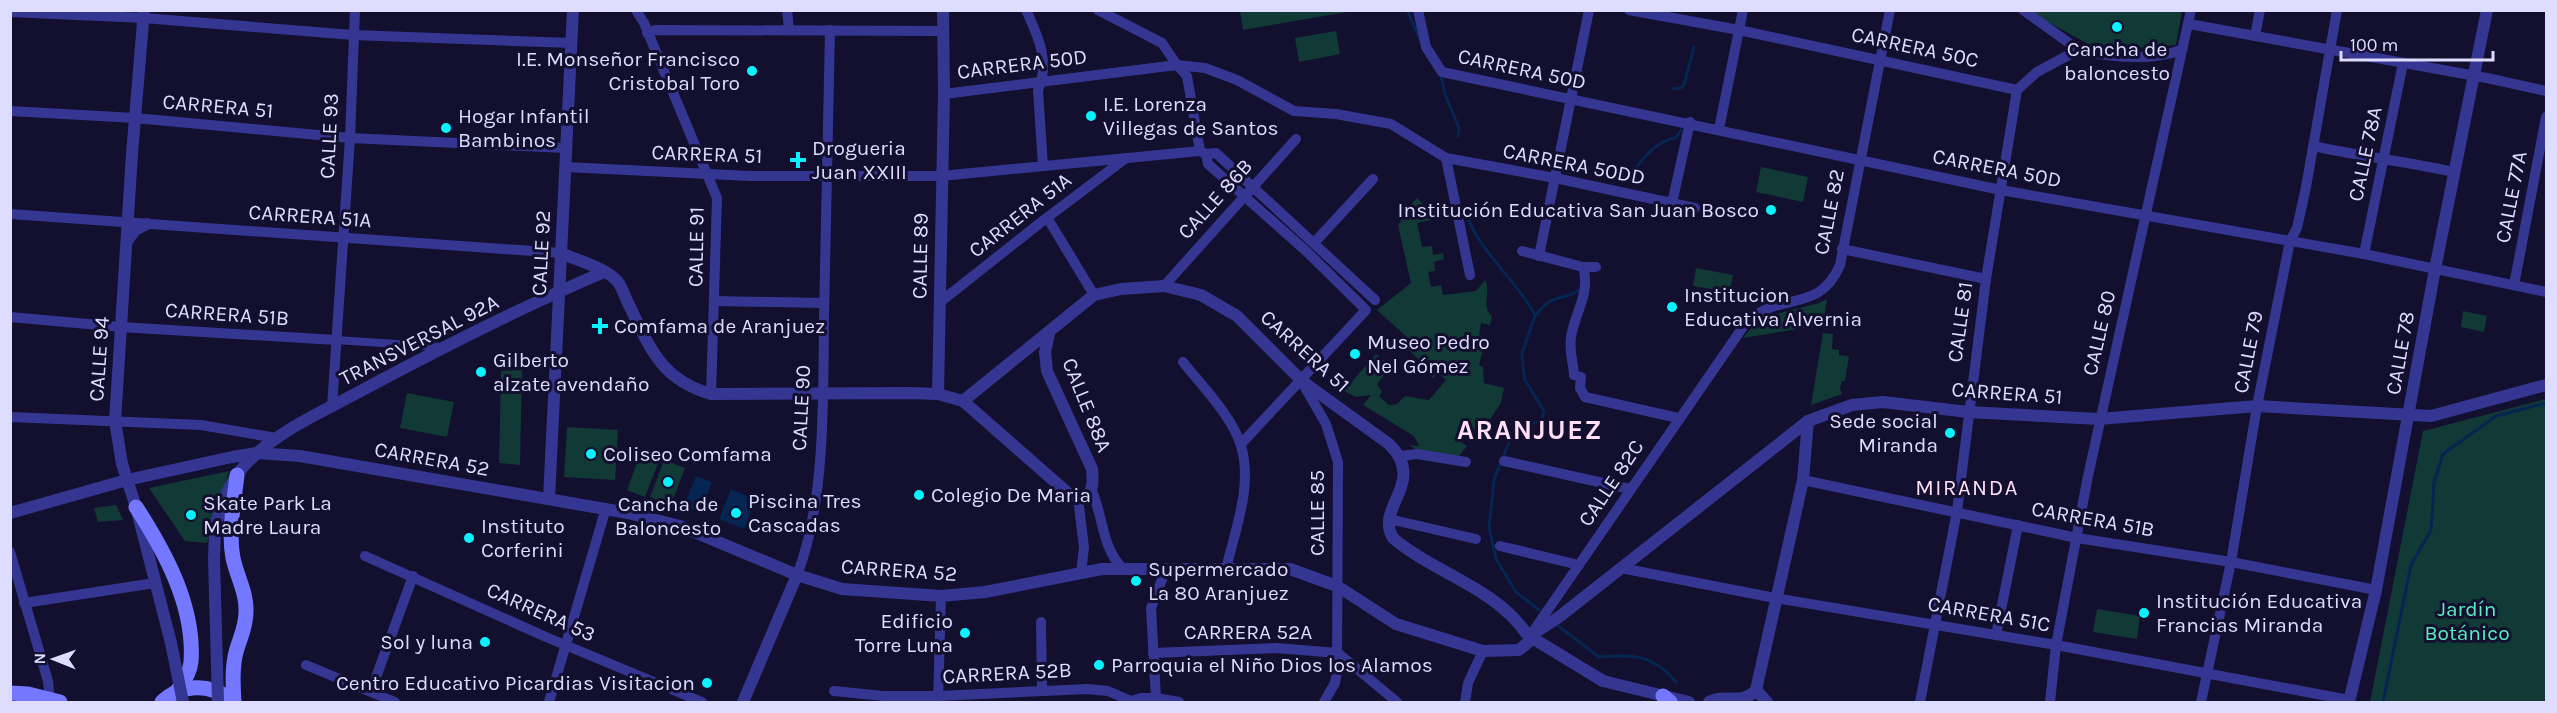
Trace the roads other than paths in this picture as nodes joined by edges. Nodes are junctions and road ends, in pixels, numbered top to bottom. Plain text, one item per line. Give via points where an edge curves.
1 (355, 10) edge
2 (573, 10) edge
3 (636, 10) edge
4 (787, 10) edge
5 (942, 10) edge
6 (1026, 10) edge
7 (1098, 10) edge
8 (1418, 10) edge
9 (1589, 10) edge
10 (1629, 10) edge
11 (1743, 10) edge
12 (1890, 10) edge
13 (2023, 10) edge
14 (2192, 10) edge
15 (2260, 10) edge
16 (2337, 10) edge
17 (2487, 10) edge
18 (10, 12) edge
19 (144, 14) edge
20 (2189, 24) junction
21 (789, 29) junction
22 (830, 30) junction
23 (1739, 30) junction
24 (943, 31) junction
25 (647, 33) junction
26 (353, 35) junction
27 (2255, 36) junction
28 (572, 43) junction
29 (2332, 49) junction
30 (2181, 50) junction
31 (2076, 51) junction
32 (1880, 59) junction
33 (2403, 63) junction
34 (1177, 65) junction
35 (2474, 75) junction
36 (1042, 81) junction
37 (2017, 90) junction
38 (2547, 91) edge
39 (944, 94) junction
40 (1571, 99) junction
41 (10, 111) edge
42 (2547, 117) edge
43 (135, 118) junction
44 (1690, 122) junction
45 (1719, 129) junction
46 (350, 138) junction
47 (1296, 139) dead end
48 (2313, 146) junction
49 (566, 148) junction
50 (1203, 152) junction
51 (2384, 157) junction
52 (1126, 158) junction
53 (1446, 158) junction
54 (1859, 160) junction
55 (1043, 165) junction
56 (565, 167) junction
57 (2454, 172) junction
58 (707, 175) junction
59 (826, 176) junction
60 (941, 176) junction
61 (1555, 178) junction
62 (1373, 179) dead end
63 (1252, 186) junction
64 (2001, 190) junction
65 (1244, 196) junction
66 (1672, 203) junction
67 (1695, 208) dead end
68 (10, 214) edge
69 (2146, 214) junction
70 (1048, 219) junction
71 (128, 223) junction
72 (147, 224) junction
73 (562, 231) junction
74 (343, 238) junction
75 (126, 241) junction
76 (2290, 241) junction
77 (1314, 243) junction
78 (1842, 249) junction
79 (1522, 251) dead end
80 (561, 253) junction
81 (2364, 254) junction
82 (1539, 256) junction
83 (583, 263) junction
84 (1583, 267) junction
85 (1596, 267) dead end
86 (2436, 269) junction
87 (604, 272) junction
88 (1470, 275) dead end
89 (1986, 279) junction
90 (2514, 285) junction
91 (1164, 286) junction
92 (558, 291) junction
93 (2547, 292) edge
94 (1094, 295) junction
95 (1375, 300) dead end
96 (714, 302) junction
97 (825, 303) junction
98 (939, 303) junction
99 (10, 317) edge
100 (121, 327) junction
101 (1049, 334) junction
102 (336, 340) junction
103 (442, 347) junction
104 (1721, 358) joint
105 (1183, 362) dead end
106 (1302, 381) junction
107 (2547, 385) edge
108 (823, 393) junction
109 (711, 394) junction
110 (938, 394) junction
111 (963, 401) junction
112 (2258, 406) junction
113 (332, 407) junction
114 (1968, 412) junction
115 (2408, 414) junction
116 (10, 417) edge
117 (1678, 418) junction
118 (2099, 420) junction
119 (115, 421) junction
120 (1808, 421) junction
121 (276, 438) junction
122 (1241, 444) junction
123 (257, 453) junction
124 (1401, 456) junction
125 (1466, 462) dead end
126 (1509, 463) dead end
127 (237, 475) junction
128 (127, 480) junction
129 (1803, 480) junction
130 (1630, 489) junction
131 (1092, 491) junction
132 (1078, 498) junction
133 (549, 499) junction
134 (136, 507) junction
135 (606, 508) junction
136 (1957, 511) junction
137 (10, 513) edge
138 (1389, 519) junction
139 (2018, 525) junction
140 (2077, 538) junction
141 (1476, 539) dead end
142 (1500, 546) dead end
143 (10, 552) edge
144 (365, 556) dead end
145 (2230, 562) junction
146 (1579, 565) junction
147 (1622, 568) junction
148 (1123, 569) junction
149 (1166, 569) junction
150 (1226, 569) junction
151 (1082, 573) junction
152 (796, 575) junction
153 (413, 576) junction
154 (155, 583) junction
155 (1337, 586) junction
156 (2376, 590) junction
157 (941, 596) junction
158 (1775, 598) junction
159 (24, 603) junction
160 (1041, 622) dead end
161 (1934, 624) junction
162 (1532, 635) junction
163 (1996, 635) junction
164 (564, 645) junction
165 (2056, 645) junction
166 (1483, 651) junction
167 (1153, 652) junction
168 (1338, 653) junction
169 (306, 664) dead end
170 (2207, 674) junction
171 (48, 681) junction
172 (1042, 690) junction
173 (1756, 690) junction
174 (371, 691) junction
175 (834, 691) dead end
176 (10, 693) edge
177 (23, 698) edge
178 (1156, 698) junction
179 (939, 699) edge
180 (1666, 699) edge
181 (169, 700) edge
182 (55, 701) edge
183 (2349, 701) edge
184 (10, 702) edge
185 (218, 702) edge
186 (234, 702) edge
187 (395, 702) edge
188 (549, 702) edge
189 (702, 702) edge
190 (744, 702) edge
191 (1131, 702) edge
192 (1179, 702) edge
193 (1324, 702) edge
194 (1397, 702) edge
195 (1465, 702) edge
196 (1689, 702) edge
197 (1709, 702) edge
198 (1767, 702) edge
199 (1920, 702) edge
200 (2050, 702) edge
201 (2201, 702) edge

1 - 26 street, CALLE 93
2 - 28 street, CALLE 92
3 - 25 street, CALLE 91
4 - 21 street
5 - 24 street, CALLE 89
6 - 36 street via 1042,50
7 - 34 street via 1162,43
8 - 40 street, CARRERA 50D via 1426,47 1442,72
9 - 40 street
10 - 23 street, CARRERA 50C
11 - 23 street
12 - 32 street, CALLE 82
13 - 31 street
14 - 20 street, CALLE 80
15 - 27 street
16 - 29 street, CALLE 79
17 - 35 street, CALLE 78
18 - 19 street
19 - 26 street
19 - 43 street, CALLE 94
20 - 27 street
20 - 30 street, CALLE 80
21 - 22 street, CARRERA 50D
21 - 25 street, CARRERA 50D
22 - 24 street, CARRERA 50D
22 - 59 street, CALLE 90
23 - 32 street, CARRERA 50C
23 - 45 street
24 - 39 street, CALLE 89
25 - 58 street, CALLE 91
26 - 28 street
26 - 46 street, CALLE 93
27 - 29 street
28 - 49 street, CALLE 92
29 - 33 street
29 - 48 street, CALLE 79
30 - 31 street via 2127,56
30 - 69 street, CALLE 80
31 - 37 street via 2037,72
32 - 37 street, CARRERA 50C
32 - 54 street, CALLE 82
33 - 35 street
33 - 51 street, CALLE 78A
34 - 36 street, CARRERA 50D
34 - 50 street via 1187,76
34 - 53 street via 1205,68 1238,80 1294,111 1391,124
35 - 38 street
35 - 57 street, CALLE 78
36 - 39 street, CARRERA 50D
36 - 55 street via 1038,92
37 - 64 street, CALLE 81
39 - 60 street, CALLE 89
40 - 44 street, CARRERA 50D
40 - 61 street
41 - 43 street, CARRERA 51
42 - 90 street, CALLE 77A
43 - 46 street, CARRERA 51
43 - 71 street, CALLE 94
44 - 45 street, CARRERA 50D
44 - 66 street
45 - 54 street, CARRERA 50D
46 - 49 street, CARRERA 51
46 - 74 street, CALLE 93
47 - 63 street, CALLE 86B
48 - 51 street
48 - 76 street, CALLE 79
49 - 56 street, CALLE 92
50 - 52 street, CARRERA 51
50 - 63 street via 1216,153
50 - 65 street via 1208,164
51 - 57 street
51 - 81 street, CALLE 78A
52 - 55 street, CARRERA 51
52 - 70 street, CARRERA 51A
53 - 61 street, CARRERA 50DD
53 - 88 street
54 - 64 street, CARRERA 50D
54 - 78 street, CALLE 82
55 - 60 street, CARRERA 51
56 - 58 street, CARRERA 51
56 - 73 street, CALLE 92
57 - 86 street, CALLE 78
58 - 59 street, CARRERA 51
58 - 96 street, CALLE 91 via 717,198
59 - 60 street, CARRERA 51
59 - 97 street, CALLE 90
60 - 98 street, CALLE 89
61 - 66 street, CARRERA 50DD
61 - 82 street
62 - 77 street
63 - 65 street, CALLE 86B
63 - 77 street
64 - 69 street, CARRERA 50D
64 - 89 street, CALLE 81
65 - 91 street, CALLE 86B
65 - 106 street via 1366,310
66 - 67 street, CARRERA 50DD
68 - 71 street, CARRERA 51A
69 - 76 street, CARRERA 50D
69 - 118 street, CALLE 80
70 - 94 street
70 - 98 street, CARRERA 51A
71 - 72 street, CARRERA 51A
71 - 75 street, CALLE 94
72 - 74 street, CARRERA 51A
72 - 75 street
73 - 80 street, CALLE 92
73 - 83 street
74 - 80 street, CARRERA 51A
74 - 102 street, CALLE 93
75 - 100 street, CALLE 94
76 - 81 street, CARRERA 50D
76 - 112 street, CALLE 79
77 - 95 street
78 - 89 street
78 - 104 street, CALLE 82 via 1840,265 1825,289 1812,297 1759,312 1745,324
79 - 82 street
80 - 83 street, CARRERA 51A
80 - 92 street, CALLE 92
81 - 86 street, CARRERA 50D
82 - 84 street
83 - 87 street, CARRERA 51A
84 - 85 street
84 - 117 street via 1585,296 1570,346 1574,375 1581,377 1580,388 1586,397
86 - 90 street, CARRERA 50D
86 - 115 street, CALLE 78
87 - 92 street, TRANSVERSAL 92A
87 - 109 street via 618,283 662,365 680,381
89 - 114 street, CALLE 81
90 - 93 street, CARRERA 50D
91 - 94 street, CARRERA 51
91 - 106 street, CARRERA 51 via 1201,296 1237,316
92 - 103 street, TRANSVERSAL 92A
92 - 133 street, CALLE 92
94 - 101 street, CARRERA 51
96 - 97 street
96 - 109 street, CALLE 91
97 - 108 street, CALLE 90
98 - 110 street, CALLE 89
99 - 100 street, CARRERA 51B
100 - 102 street, CARRERA 51B
100 - 119 street, CALLE 94
101 - 111 street, CARRERA 51
101 - 131 street, CALLE 88A via 1047,371 1092,469
102 - 103 street, CARRERA 51B
102 - 113 street, CALLE 93
103 - 113 street, TRANSVERSAL 92A
104 - 117 street, CALLE 82C
105 - 122 street via 1229,421
106 - 122 street
106 - 124 street, CARRERA 51
106 - 155 street, CALLE 85 via 1326,424 1338,462
107 - 115 street, CARRERA 51 via 2442,414
108 - 109 street
108 - 110 street
108 - 152 street, CALLE 90 via 813,514 808,547
110 - 111 street
111 - 132 street
112 - 115 street, CARRERA 51
112 - 118 street, CARRERA 51
112 - 145 street, CALLE 79
113 - 121 street, TRANSVERSAL 92A
114 - 118 street, CARRERA 51
114 - 120 street, CARRERA 51 via 1868,402
114 - 136 street, CALLE 81
115 - 156 street, CALLE 78
116 - 119 street
117 - 130 street, CALLE 82C
118 - 140 street, CALLE 80
119 - 121 street via 201,425
119 - 128 street, CALLE 94
120 - 129 street
120 - 147 street, CARRERA 51
121 - 123 street, TRANSVERSAL 92A
122 - 150 street via 1246,471 1243,497
123 - 127 street
123 - 128 street
123 - 133 street, CARRERA 52 via 300,456
124 - 125 street via 1417,454
124 - 138 street via 1403,481
126 - 130 street
127 - 185 street, bridge via 220,509 215,530
127 - 186 main road via 231,537 246,601 246,625 236,653
128 - 134 street, CALLE 94
128 - 137 street
129 - 136 street, CARRERA 51B
129 - 158 street
130 - 146 street, CALLE 82C
131 - 132 street
131 - 148 street, CALLE 88A via 1107,548
132 - 151 street via 1084,547
133 - 135 street, CARRERA 52
134 - 154 street, CALLE 94
134 - 181 main road via 168,560 189,628 191,662 185,680
135 - 152 street, CARRERA 52 via 680,526
135 - 164 street
136 - 139 street, CARRERA 51B
136 - 161 street, CALLE 81
138 - 141 street
138 - 162 street via 1389,532 1399,544 1478,590
139 - 140 street, CARRERA 51B
139 - 163 street
140 - 145 street, CARRERA 51B
140 - 165 street, CALLE 80
142 - 146 street
143 - 159 street
144 - 153 street, CARRERA 53
145 - 156 street, CARRERA 51B
145 - 170 street, CALLE 79
146 - 162 street, CALLE 82C
147 - 158 street, CARRERA 51C
147 - 162 street, CARRERA 51
148 - 149 street, CARRERA 52
148 - 151 street, CARRERA 52
149 - 150 street, CARRERA 52
149 - 167 street via 1151,608
150 - 155 street, CARRERA 52 via 1290,569
151 - 157 street, CARRERA 52 via 985,592
152 - 157 street, CARRERA 52 via 842,589
152 - 190 street, CALLE 90
153 - 164 street, CARRERA 53
153 - 174 street
154 - 159 street
154 - 181 street, CALLE 94, bridge via 171,643
155 - 166 street, CARRERA 52 via 1396,624
155 - 168 street, CALLE 85
156 - 183 street, CALLE 78
157 - 179 street
158 - 161 street, CARRERA 51C
158 - 173 street
159 - 171 street
160 - 172 street
161 - 163 street, CARRERA 51C
161 - 199 street, CALLE 81
162 - 166 street, CARRERA 52 via 1519,650
162 - 180 street via 1603,681
163 - 165 street, CARRERA 51C
164 - 188 street
164 - 189 street, CARRERA 53
165 - 170 street, CARRERA 51C
165 - 200 street, CALLE 80
166 - 195 street via 1468,683
167 - 168 street, CARRERA 52A via 1276,648
167 - 178 street
168 - 193 street via 1335,683
168 - 194 street, CARRERA 52A
169 - 174 street
170 - 183 street, CARRERA 51C
170 - 201 street, CALLE 79
171 - 177 street
171 - 182 street
172 - 179 street, CARRERA 52B
172 - 191 street, CARRERA 52B via 1108,691
173 - 197 street via 1747,698
173 - 198 street
174 - 187 street
175 - 179 street, CARRERA 52B
176 - 177 main road
177 - 182 main road
177 - 184 main road
178 - 191 street, CARRERA 52B
178 - 192 street, CARRERA 52B
180 - 196 street
181 - 186 main road via 192,687 222,693

